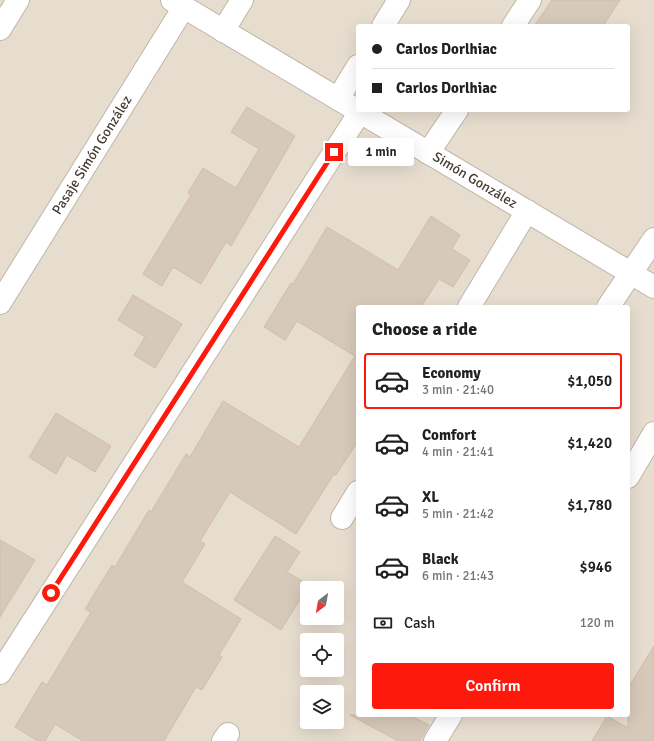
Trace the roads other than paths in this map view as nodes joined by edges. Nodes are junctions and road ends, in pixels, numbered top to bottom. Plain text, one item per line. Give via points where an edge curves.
1 (18, 0) edge
2 (242, 0) edge
3 (399, 0) edge
4 (530, 0) edge
5 (178, 4) edge
6 (384, 24) edge
7 (514, 24) edge
8 (0, 29) edge
9 (223, 31) junction
10 (356, 69) edge
11 (338, 99) junction
12 (356, 110) edge
13 (360, 112) joint
14 (456, 112) edge
15 (428, 153) junction
16 (527, 211) junction
17 (654, 239) edge
18 (631, 273) junction
19 (654, 287) edge
20 (0, 303) edge
21 (470, 305) edge
22 (609, 305) edge
23 (654, 433) edge
24 (630, 474) edge
25 (356, 495) edge
26 (342, 518) dead end
27 (0, 673) edge
28 (450, 717) edge
29 (435, 741) edge

1 - 8 street
2 - 9 street
3 - 6 street
4 - 7 street
5 - 9 street, Simón González
5 - 20 street, Pasaje Simón González
9 - 11 street, Simón González
10 - 11 street
11 - 12 street, Simón González
13 - 15 street, Simón González
13 - 27 street
14 - 15 street
15 - 16 street, Simón González
16 - 18 street, Simón González
16 - 21 street
17 - 18 street
18 - 19 street, Simón González
18 - 22 street
23 - 24 street
25 - 26 street
28 - 29 street

